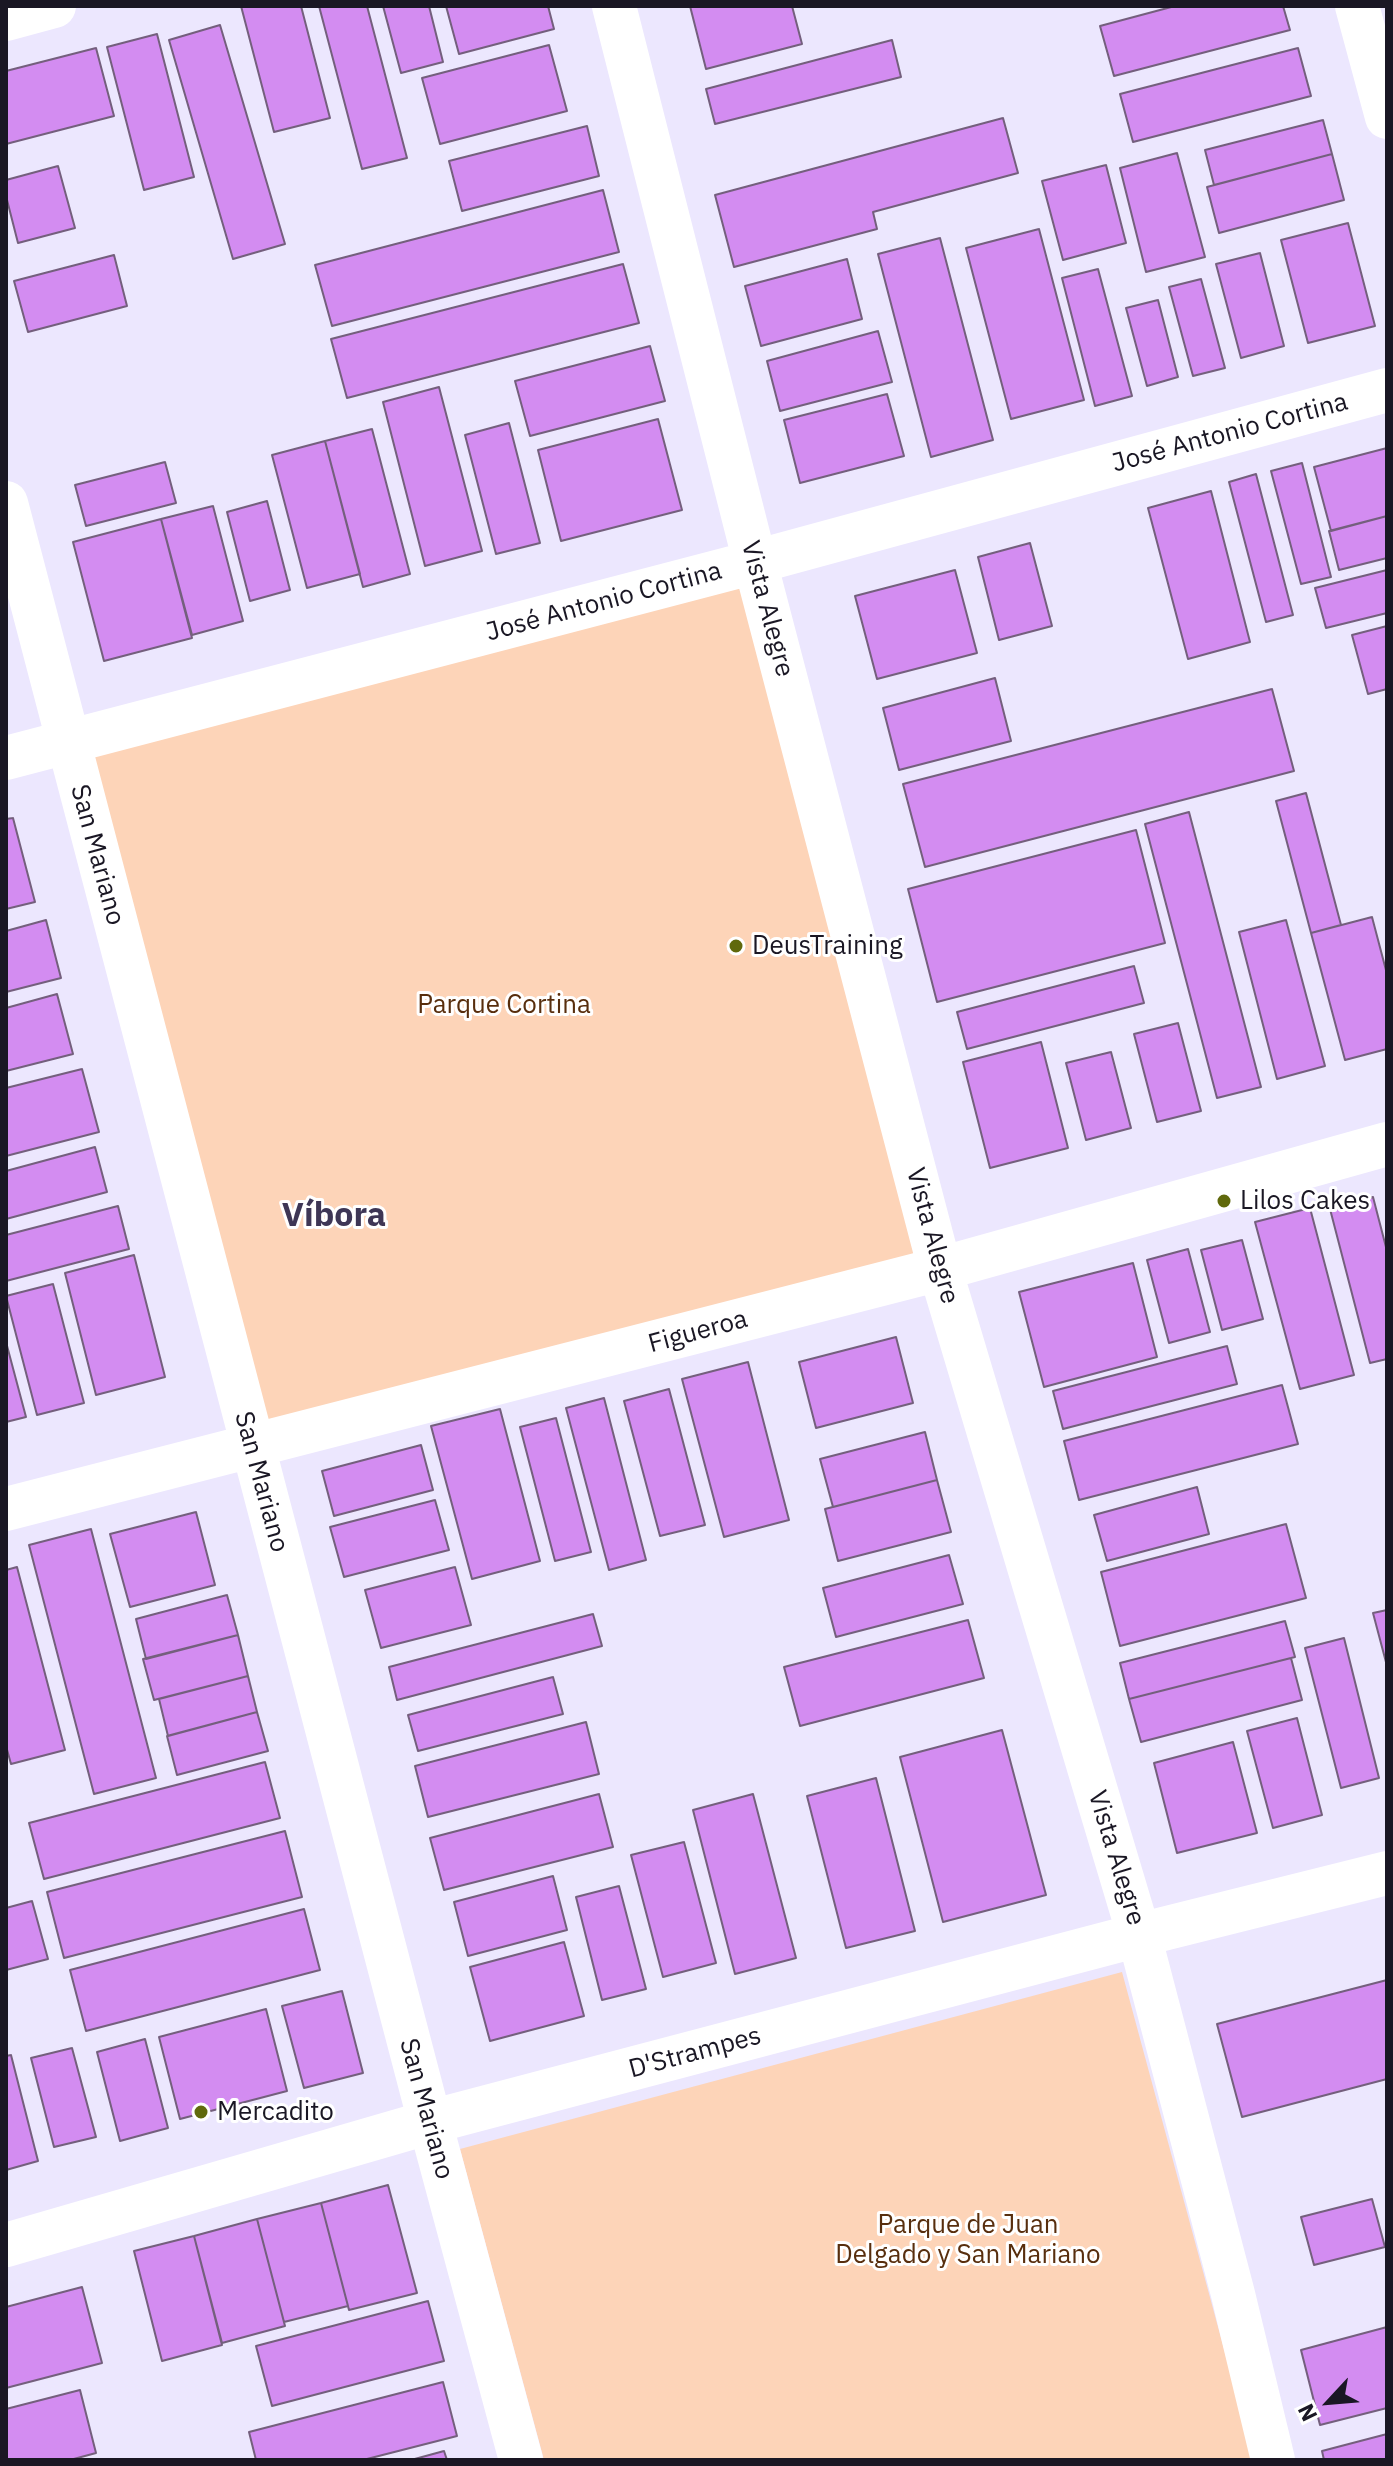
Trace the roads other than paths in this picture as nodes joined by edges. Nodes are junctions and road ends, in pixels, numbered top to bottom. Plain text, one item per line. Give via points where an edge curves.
1 (54, 6) edge
2 (614, 6) edge
3 (1357, 6) edge
4 (6, 19) edge
5 (1387, 117) edge
6 (1387, 390) edge
7 (6, 503) edge
8 (755, 562) junction
9 (68, 741) junction
10 (6, 758) edge
11 (1387, 1144) edge
12 (940, 1269) junction
13 (252, 1448) junction
14 (6, 1509) edge
15 (1387, 1873) edge
16 (1139, 1935) junction
17 (430, 2122) junction
18 (6, 2245) edge
19 (521, 2460) edge
20 (1273, 2460) edge

1 - 4 street
2 - 8 street, Vista Alegre
3 - 5 street
6 - 8 street, José Antonio Cortina
7 - 9 street, San Mariano
8 - 9 street, José Antonio Cortina
8 - 12 street, Vista Alegre
9 - 10 street, José Antonio Cortina
9 - 13 street, San Mariano
11 - 12 street, Figueroa
12 - 13 street, Figueroa
12 - 16 street, Vista Alegre
13 - 14 street, Figueroa
13 - 17 street, San Mariano
15 - 16 street, D'Strampes
16 - 17 street, D'Strampes
16 - 20 street, Vista Alegre
17 - 18 street, D'Strampes
17 - 19 street, San Mariano

